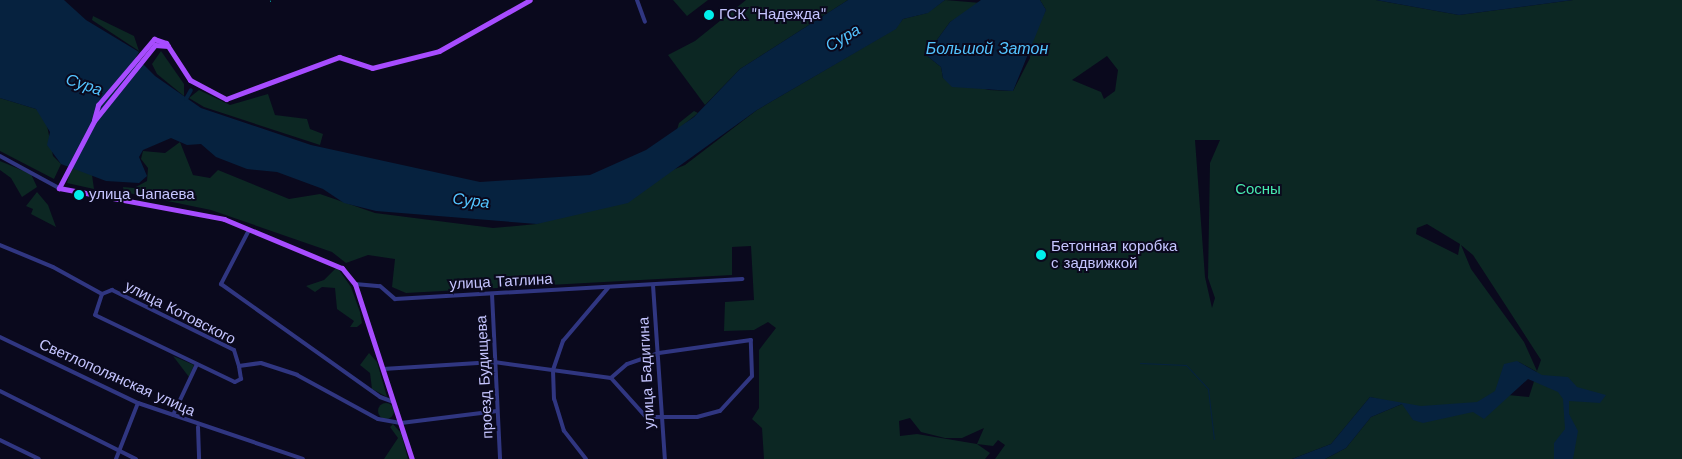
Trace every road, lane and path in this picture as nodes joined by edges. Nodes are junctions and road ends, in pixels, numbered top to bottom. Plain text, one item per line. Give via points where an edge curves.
1 (530, 0) edge
2 (637, 0) edge
3 (645, 22) dead end
4 (168, 46) junction
5 (94, 121) junction
6 (0, 156) edge
7 (59, 188) junction
8 (249, 230) junction
9 (0, 245) edge
10 (742, 279) dead end
11 (355, 284) junction
12 (653, 285) junction
13 (608, 288) junction
14 (102, 294) junction
15 (492, 294) junction
16 (0, 336) edge
17 (659, 353) junction
18 (494, 362) junction
19 (197, 364) junction
20 (238, 366) junction
21 (383, 369) junction
22 (553, 370) junction
23 (611, 378) junction
24 (0, 391) edge
25 (394, 402) junction
26 (138, 403) junction
27 (497, 411) junction
28 (173, 415) junction
29 (660, 417) junction
30 (401, 423) junction
31 (198, 427) junction
32 (0, 440) edge
33 (119, 452) junction
34 (39, 459) edge
35 (116, 459) edge
36 (136, 459) edge
37 (198, 459) edge
38 (303, 459) edge
39 (412, 459) edge
40 (500, 459) edge
41 (585, 459) edge
42 (665, 459) edge

1 - 4 main road via 439,51 372,68 339,57 226,99 190,80
2 - 3 street
4 - 5 main road via 158,43
4 - 5 main road via 157,38 144,46 98,105
5 - 7 main road
6 - 7 street
7 - 8 main road via 176,207
8 - 11 main road via 334,263
8 - 25 street via 222,284 380,397
9 - 14 street, улица Котовского via 53,267
10 - 12 street, улица Татлина
11 - 15 street, улица Татлина via 380,286 395,299
11 - 21 main road
12 - 13 street, улица Татлина
12 - 17 street, улица Бадигина
13 - 15 street, улица Татлина
13 - 22 street via 563,341
14 - 19 street via 95,315
14 - 20 street, улица Котовского via 112,290 234,350
15 - 18 street, проезд Будищева
16 - 26 street, Светлополянская улица
17 - 23 street via 627,364
17 - 29 street, улица Бадигина
17 - 29 street via 751,340 754,367 749,380 720,411 697,417
18 - 21 street
18 - 22 street
18 - 27 street, проезд Будищева
19 - 20 street via 235,382 241,379
19 - 28 street
20 - 30 street, улица Котовского via 262,363 298,375 378,419
21 - 25 main road
22 - 23 street
22 - 41 street via 554,399 564,431
23 - 29 street via 646,417
24 - 33 street
25 - 30 main road
26 - 28 street, Светлополянская улица
26 - 33 street
27 - 30 street, улица Котовского
27 - 40 street, проезд Будищева
28 - 31 street, Светлополянская улица
29 - 42 street, улица Бадигина
30 - 39 main road
31 - 37 street, Светлополянская улица
31 - 38 street, Светлополянская улица
32 - 34 street
33 - 35 street
33 - 36 street

